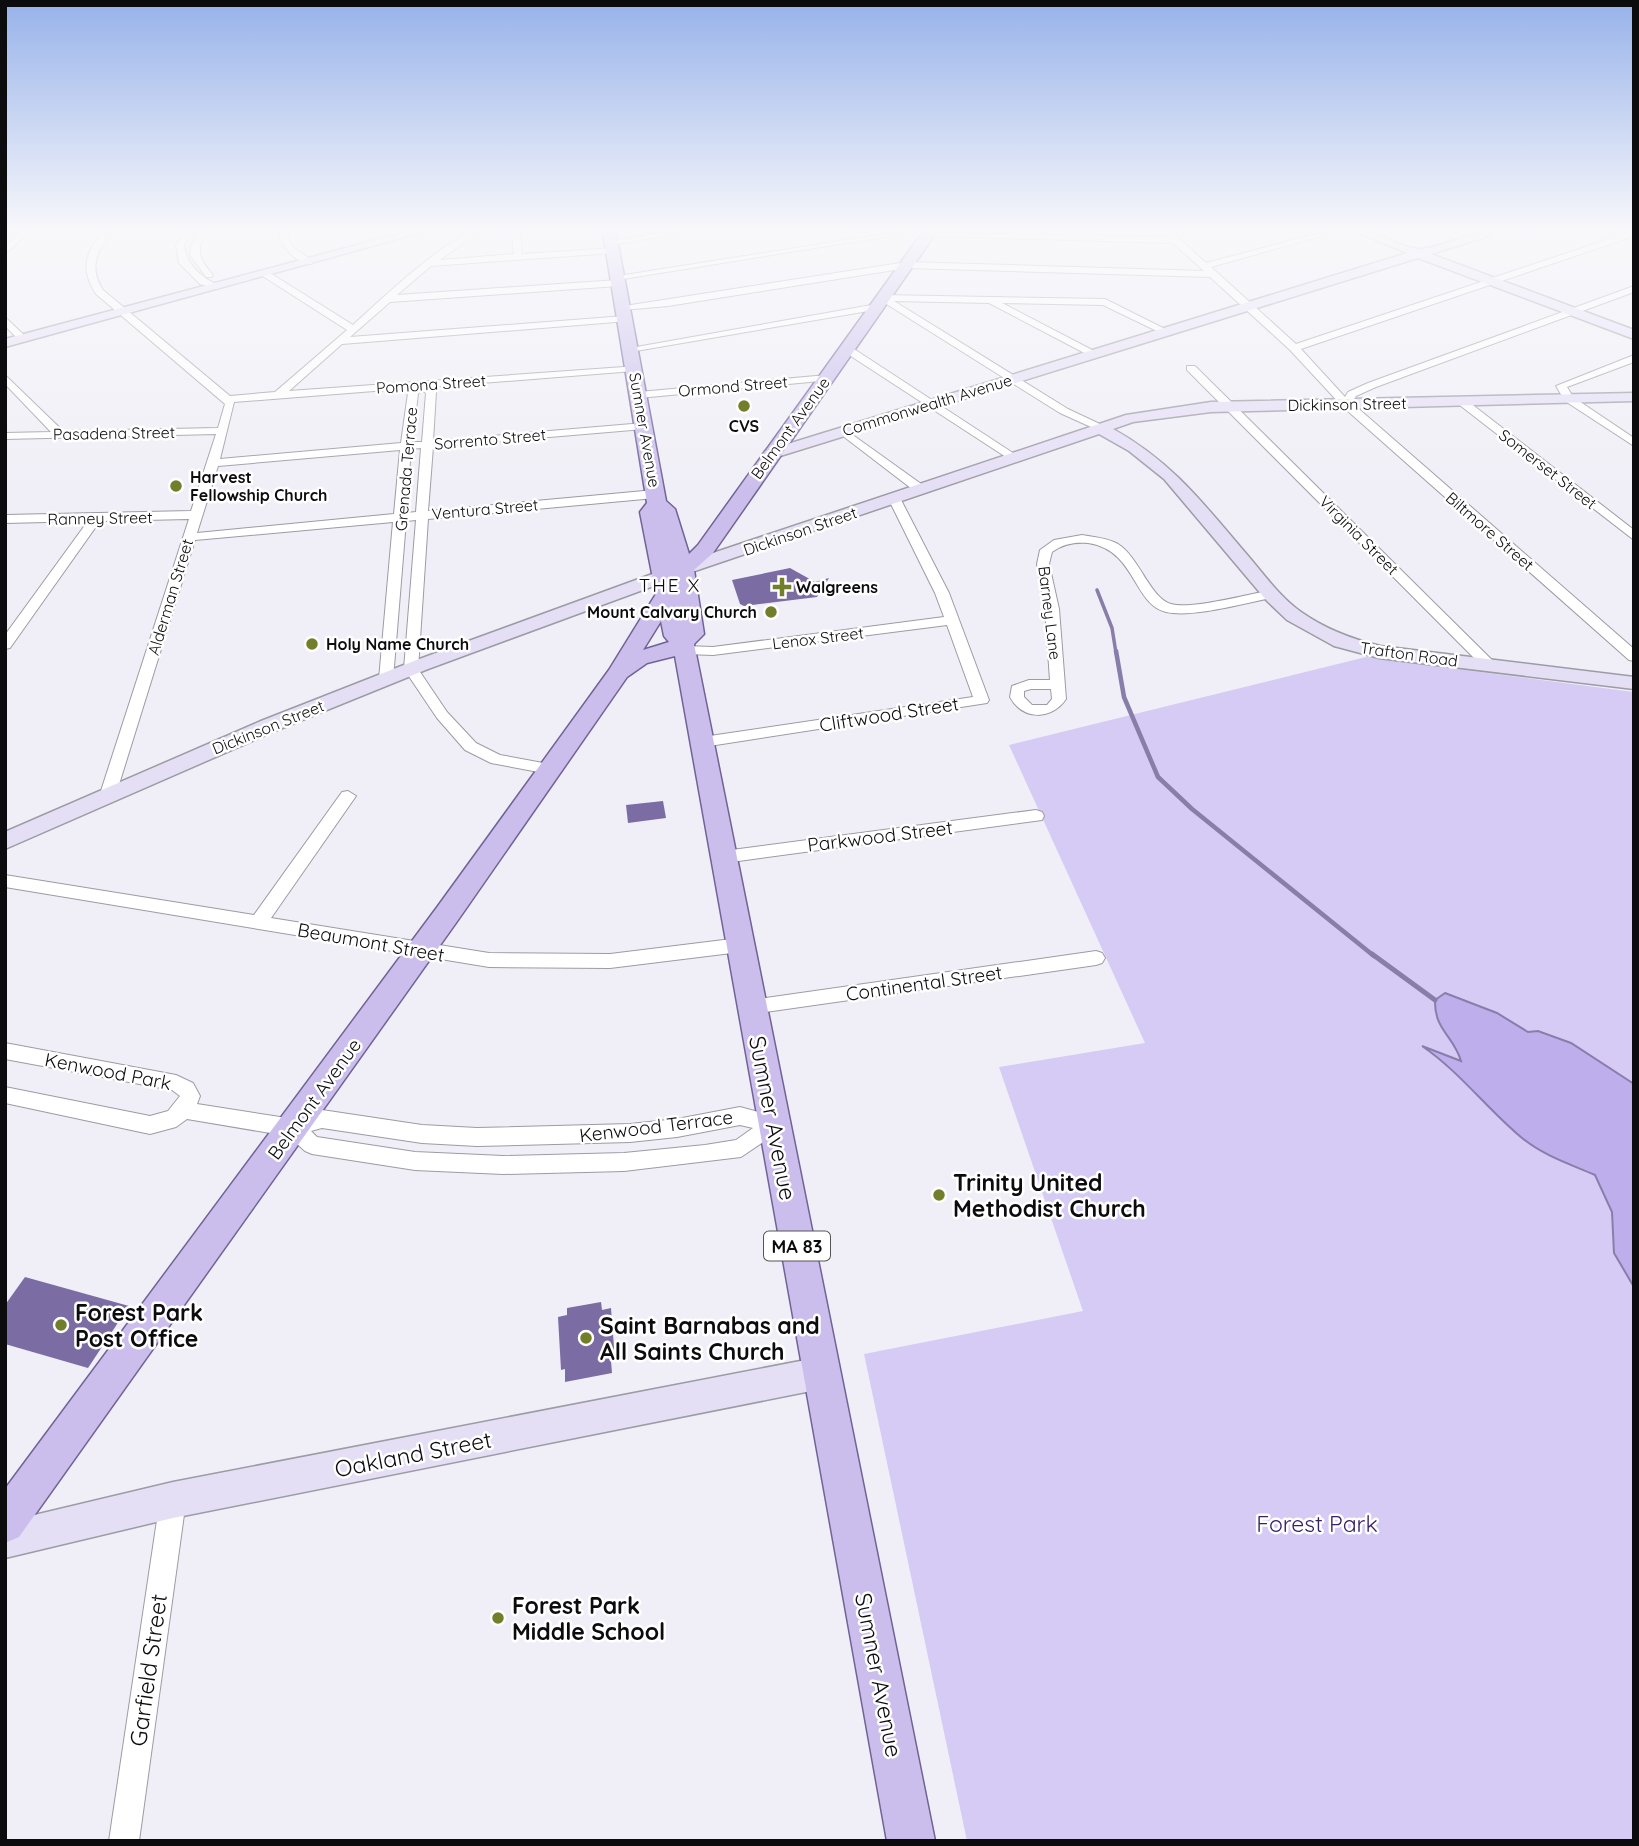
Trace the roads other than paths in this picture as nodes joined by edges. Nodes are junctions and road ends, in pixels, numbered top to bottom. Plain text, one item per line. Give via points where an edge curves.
1 (94, 319) edge
2 (129, 319) edge
3 (337, 319) edge
4 (364, 319) edge
5 (562, 319) edge
6 (625, 319) edge
7 (789, 319) edge
8 (868, 319) edge
9 (910, 319) edge
10 (1026, 319) edge
11 (1140, 319) edge
12 (1203, 319) edge
13 (1264, 319) edge
14 (1379, 319) edge
15 (1552, 319) edge
16 (1591, 319) edge
17 (5, 320) edge
18 (353, 329) junction
19 (1164, 331) junction
20 (1634, 335) edge
21 (23, 339) junction
22 (340, 341) junction
23 (5, 343) edge
24 (1294, 348) junction
25 (631, 349) junction
26 (847, 349) junction
27 (1092, 354) junction
28 (1634, 358) edge
29 (634, 368) junction
30 (1191, 368) dead end
31 (5, 378) edge
32 (827, 378) junction
33 (1013, 379) junction
34 (420, 385) junction
35 (278, 395) junction
36 (639, 395) junction
37 (1634, 397) edge
38 (228, 399) junction
39 (1569, 399) junction
40 (1461, 401) junction
41 (931, 404) junction
42 (1346, 404) junction
43 (1229, 407) junction
44 (644, 426) junction
45 (1100, 428) junction
46 (223, 430) junction
47 (843, 432) junction
48 (60, 435) junction
49 (5, 436) edge
50 (1634, 443) edge
51 (427, 444) junction
52 (406, 446) junction
53 (771, 454) junction
54 (1013, 457) junction
55 (212, 463) junction
56 (920, 489) junction
57 (656, 499) junction
58 (894, 499) junction
59 (195, 515) junction
60 (423, 515) junction
61 (401, 517) junction
62 (96, 518) junction
63 (5, 519) edge
64 (724, 520) junction
65 (1634, 536) edge
66 (189, 537) junction
67 (664, 538) junction
68 (683, 569) junction
69 (664, 587) junction
70 (1272, 594) junction
71 (952, 620) junction
72 (5, 645) edge
73 (635, 645) junction
74 (681, 647) junction
75 (1634, 657) edge
76 (1488, 664) junction
77 (411, 669) junction
78 (619, 672) junction
79 (386, 679) junction
80 (1634, 682) edge
81 (1058, 685) dead end
82 (703, 742) junction
83 (549, 769) junction
84 (108, 794) junction
85 (348, 796) dead end
86 (1037, 816) dead end
87 (5, 841) edge
88 (724, 857) junction
89 (5, 881) edge
90 (258, 923) junction
91 (740, 945) junction
92 (421, 951) junction
93 (1096, 958) dead end
94 (752, 1007) junction
95 (5, 1051) edge
96 (5, 1095) edge
97 (184, 1110) junction
98 (774, 1124) junction
99 (293, 1128) junction
100 (524, 1138) junction
101 (518, 1165) junction
102 (821, 1373) junction
103 (173, 1500) junction
104 (5, 1523) edge
105 (5, 1540) edge
106 (124, 1841) edge
107 (911, 1841) edge

1 - 21 main road
2 - 38 street
3 - 18 street
4 - 18 street
5 - 22 street
6 - 25 main road, Sumner Avenue
7 - 25 street
8 - 26 main road, Belmont Avenue
9 - 33 street
10 - 27 street
11 - 19 street
12 - 19 main road, Commonwealth Avenue
13 - 24 street, Biltmore Street
14 - 24 street
15 - 42 street via 1372,385 1352,394
16 - 20 main road
17 - 21 street
18 - 22 street
19 - 27 main road, Commonwealth Avenue
21 - 23 main road
22 - 35 street
24 - 42 street, Biltmore Street
25 - 29 main road, Sumner Avenue
26 - 32 main road, Belmont Avenue
26 - 41 street
27 - 33 main road, Commonwealth Avenue
28 - 39 street via 1561,386
29 - 34 street, Pomona Street
29 - 36 main road, Sumner Avenue
30 - 43 street, Virginia Street
31 - 48 street
32 - 36 street, Ormond Street
32 - 53 main road, Belmont Avenue
33 - 41 main road, Commonwealth Avenue
33 - 45 street
34 - 35 street, Pomona Street
34 - 51 street, Grenada Terrace via 431,392
34 - 52 street, Grenada Terrace via 413,393
35 - 38 street, Pomona Street
36 - 44 main road, Sumner Avenue
37 - 39 main road, Dickinson Street
38 - 46 street, Alderman Street
39 - 40 main road, Dickinson Street
39 - 50 street
40 - 42 main road, Dickinson Street
40 - 65 street, Somerset Street
41 - 47 main road, Commonwealth Avenue
41 - 54 street
42 - 43 main road, Dickinson Street
42 - 75 street, Biltmore Street
43 - 45 main road, Dickinson Street via 1155,413
43 - 76 street, Virginia Street
44 - 51 street, Sorrento Street
44 - 57 main road, Sumner Avenue
45 - 54 main road, Dickinson Street
45 - 70 main road, Trafton Road via 1170,476
46 - 48 street, Pasadena Street
46 - 55 street, Alderman Street
47 - 53 main road, Commonwealth Avenue
47 - 56 street
48 - 49 street, Pasadena Street
51 - 52 street, Sorrento Street
51 - 60 street, Grenada Terrace
52 - 55 street, Sorrento Street
52 - 61 street, Grenada Terrace
53 - 64 main road, Belmont Avenue
54 - 56 main road, Dickinson Street
55 - 59 street, Alderman Street
56 - 58 main road, Dickinson Street
57 - 60 street, Ventura Street
57 - 67 main road, Sumner Avenue via 650,512
58 - 68 main road, Dickinson Street
58 - 71 street, Cliftwood Street
59 - 62 street, Ranney Street
59 - 66 street, Alderman Street
60 - 61 street, Ventura Street
60 - 77 street, Grenada Terrace
61 - 66 street, Ventura Street
61 - 79 street, Grenada Terrace
62 - 63 street, Ranney Street
62 - 72 street
64 - 67 main road via 698,533
64 - 68 main road, Belmont Avenue via 706,549
66 - 84 street, Alderman Street
67 - 68 main road, Sumner Avenue
67 - 69 main road, Sumner Avenue / MA 83
68 - 69 main road, Dickinson Street
68 - 74 main road, Sumner Avenue / MA 83 via 693,634
69 - 73 main road, Belmont Avenue
69 - 74 main road, Sumner Avenue / MA 83
69 - 77 main road, Dickinson Street
70 - 76 main road, Trafton Road via 1306,625 1349,645
70 - 81 street, Barney Lane via 1194,608 1167,608 1131,561 1113,547 1085,539 1057,544 1046,550 1043,561
71 - 74 street, Lenox Street via 713,651
71 - 82 street, Cliftwood Street via 982,700
73 - 74 main road via 666,642
73 - 78 main road, Belmont Avenue
74 - 78 main road, Belmont Avenue via 639,657
74 - 82 main road, Sumner Avenue / MA 83
76 - 80 main road, Trafton Road
77 - 79 main road, Dickinson Street
77 - 83 street via 473,748 495,758
78 - 83 main road, Belmont Avenue
79 - 84 main road, Dickinson Street
82 - 88 main road, Sumner Avenue / MA 83
83 - 92 main road, Belmont Avenue
84 - 87 main road, Dickinson Street
85 - 90 street
86 - 88 street, Parkwood Street
88 - 91 main road, Sumner Avenue / MA 83
89 - 90 street, Beaumont Street
90 - 92 street, Beaumont Street
91 - 92 street, Beaumont Street via 584,962 489,960
91 - 94 main road, Sumner Avenue / MA 83
92 - 99 main road, Belmont Avenue
93 - 94 street, Continental Street
94 - 98 main road, Sumner Avenue / MA 83
95 - 97 street, Kenwood Park via 176,1083 190,1096
96 - 97 street, Kenwood Park via 150,1125 171,1120
97 - 99 street, Kenwood Park
98 - 100 street, Kenwood Terrace via 740,1116 653,1130
98 - 101 street, Kenwood Terrace via 741,1148 625,1162
98 - 102 main road, Sumner Avenue / MA 83
99 - 100 street, Kenwood Terrace via 322,1119 422,1134
99 - 101 street, Kenwood Terrace via 312,1145 439,1163
99 - 104 main road, Belmont Avenue
100 - 101 street
102 - 103 main road, Oakland Street
102 - 107 main road, Sumner Avenue / MA 83
103 - 105 main road, Oakland Street
103 - 106 street, Garfield Street

